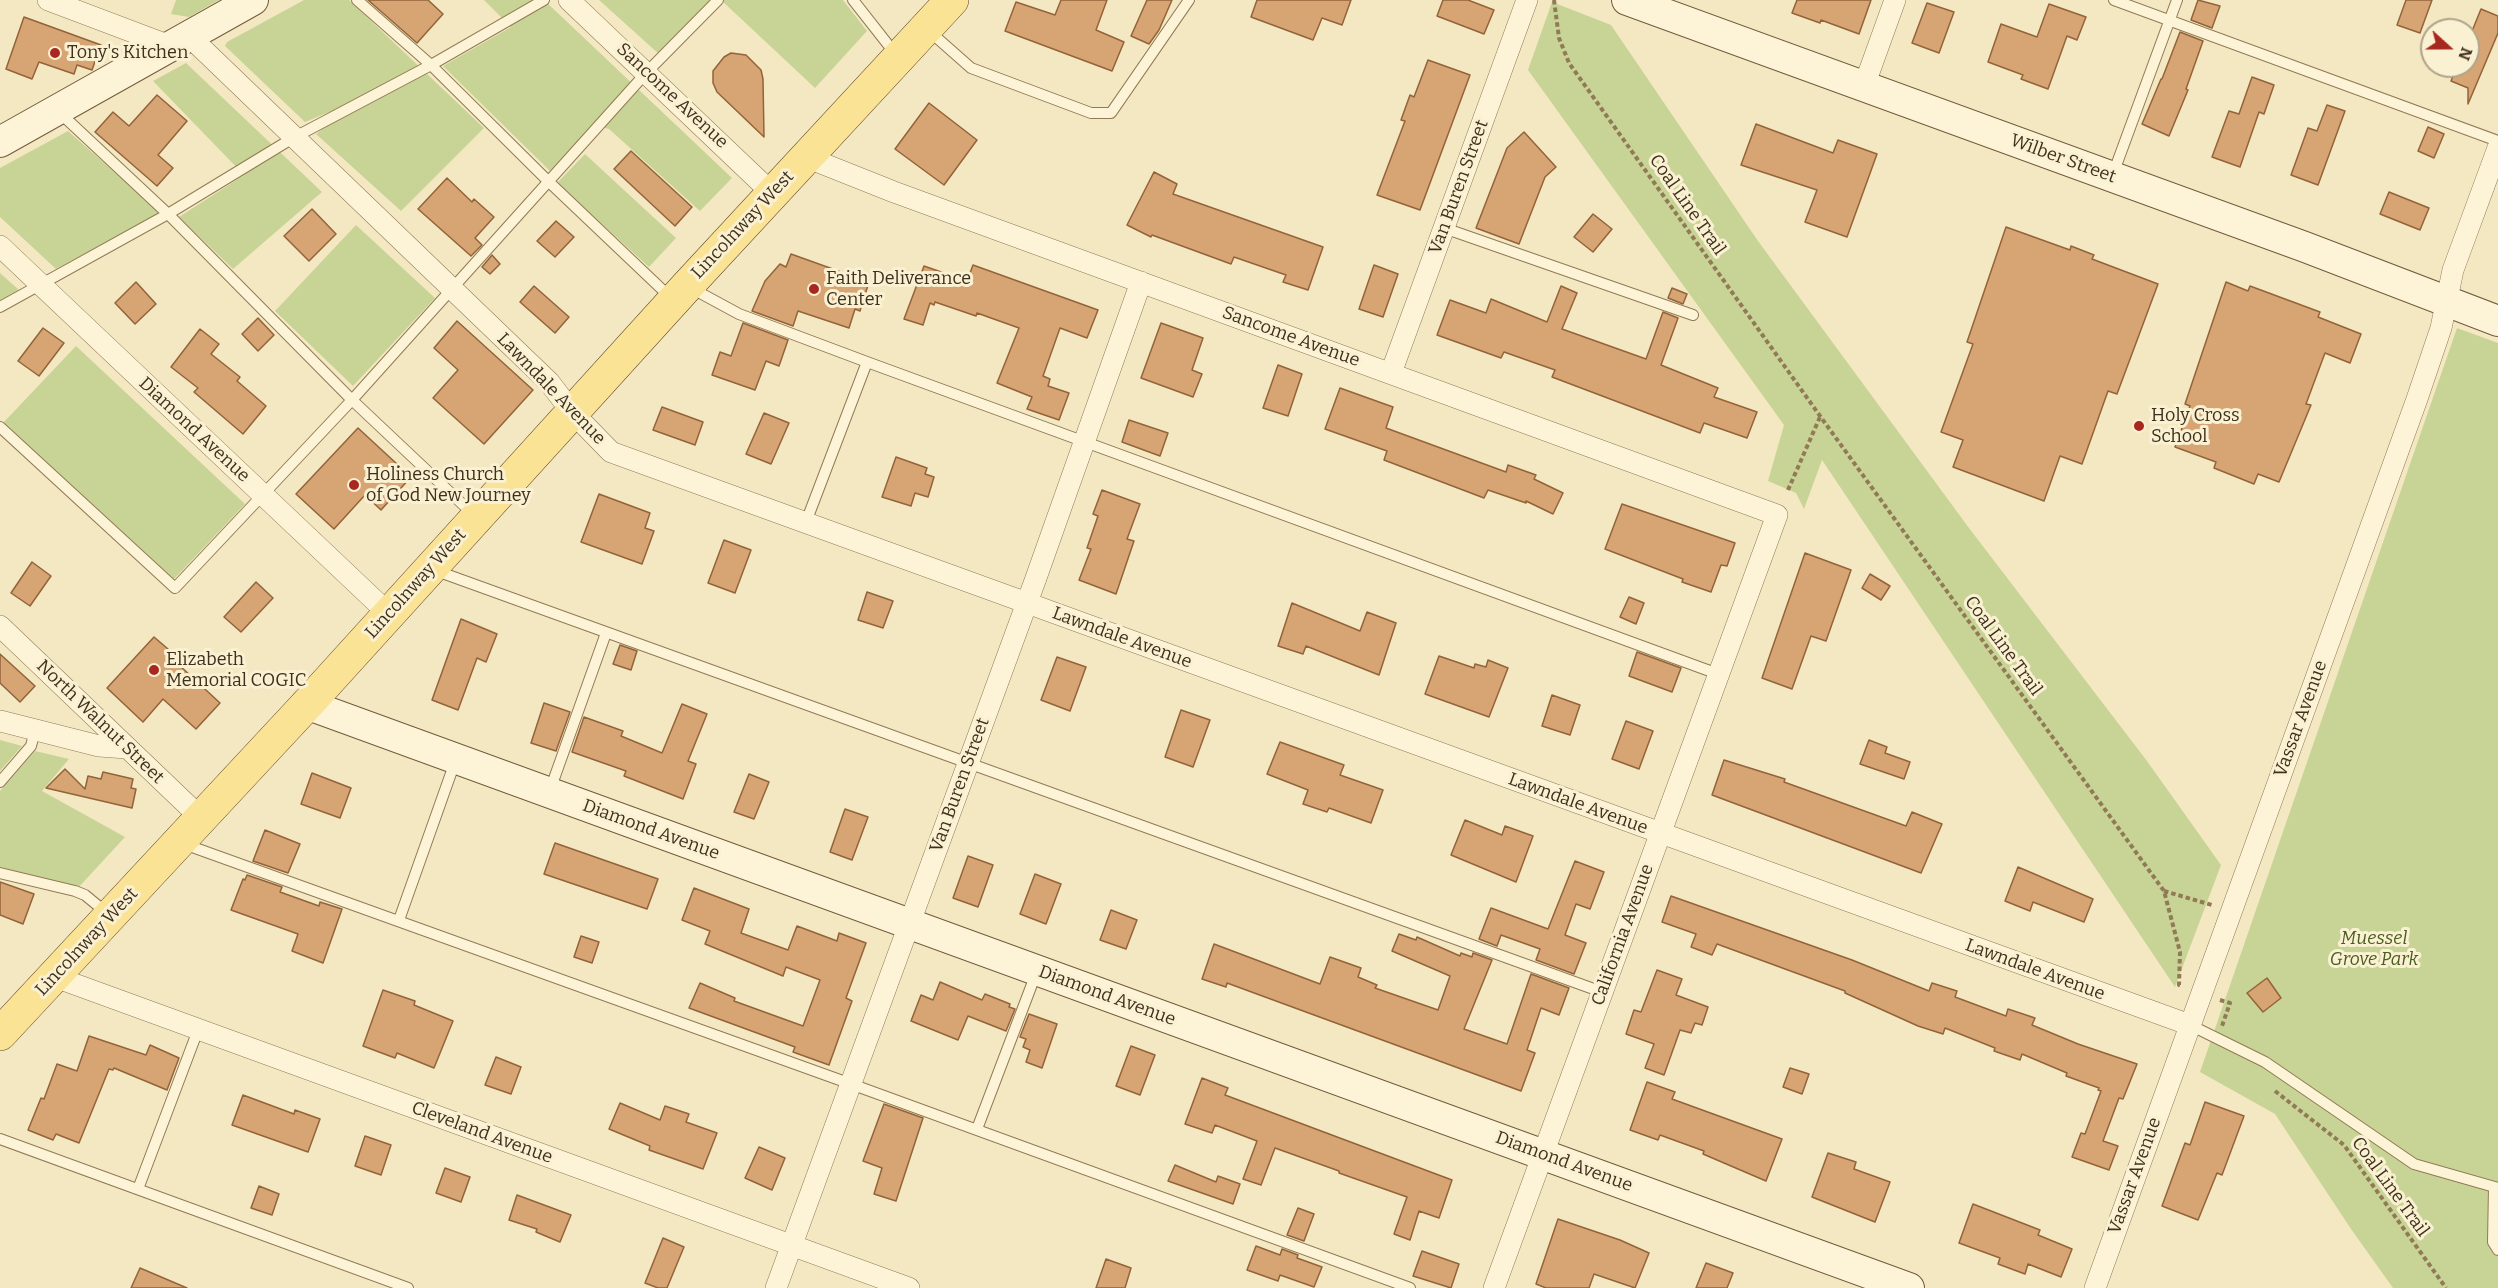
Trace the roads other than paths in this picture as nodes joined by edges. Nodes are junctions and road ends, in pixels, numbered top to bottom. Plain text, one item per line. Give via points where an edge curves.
1 (48, 0) edge
2 (253, 0) edge
3 (357, 0) edge
4 (544, 0) edge
5 (569, 0) edge
6 (718, 0) edge
7 (853, 0) edge
8 (952, 0) edge
9 (1189, 0) edge
10 (1527, 0) edge
11 (1627, 0) edge
12 (1895, 0) edge
13 (2114, 0) edge
14 (2177, 0) edge
15 (2170, 21) junction
16 (926, 28) junction
17 (180, 41) junction
18 (898, 58) junction
19 (431, 65) junction
20 (646, 73) junction
21 (1864, 86) junction
22 (57, 110) junction
23 (293, 138) junction
24 (2498, 141) edge
25 (0, 142) edge
26 (2498, 148) edge
27 (806, 157) junction
28 (2112, 177) junction
29 (548, 181) junction
30 (773, 194) junction
31 (168, 214) junction
32 (1444, 228) junction
33 (0, 246) edge
34 (1141, 282) junction
35 (40, 284) junction
36 (452, 289) junction
37 (681, 293) junction
38 (2446, 301) junction
39 (0, 307) edge
40 (1693, 315) dead end
41 (2498, 321) edge
42 (867, 362) junction
43 (1391, 373) junction
44 (352, 400) junction
45 (572, 412) junction
46 (0, 427) edge
47 (1084, 442) junction
48 (262, 494) junction
49 (1777, 515) joint
50 (477, 518) junction
51 (806, 522) junction
52 (431, 569) junction
53 (1027, 603) junction
54 (389, 614) junction
55 (0, 626) edge
56 (606, 633) junction
57 (1718, 674) junction
58 (306, 704) junction
59 (0, 721) edge
60 (35, 730) junction
61 (127, 748) junction
62 (456, 759) junction
63 (968, 762) junction
64 (0, 782) edge
65 (549, 793) junction
66 (201, 818) junction
67 (1660, 834) junction
68 (178, 842) junction
69 (0, 873) edge
70 (111, 916) junction
71 (399, 920) junction
72 (909, 924) junction
73 (1037, 971) junction
74 (55, 977) junction
75 (1602, 992) junction
76 (2190, 1025) junction
77 (198, 1030) junction
78 (0, 1034) edge
79 (851, 1083) junction
80 (977, 1129) junction
81 (0, 1139) edge
82 (1543, 1155) junction
83 (2496, 1187) edge
84 (138, 1189) junction
85 (792, 1245) junction
86 (2498, 1250) edge
87 (386, 1284) edge
88 (408, 1288) edge
89 (776, 1288) edge
90 (909, 1288) edge
91 (1410, 1288) edge
92 (1494, 1288) edge
93 (1909, 1288) edge
94 (2095, 1288) edge

1 - 17 street
2 - 17 street
3 - 19 lane
4 - 19 lane
5 - 20 street, Sancome Avenue
6 - 20 lane
7 - 18 lane
8 - 16 main road, Lincolnway West
9 - 16 lane via 1111,112 1091,113 971,68
10 - 32 street, Van Buren Street
11 - 21 street, Wilber Street
12 - 21 street
13 - 15 lane
14 - 15 lane
15 - 24 lane
15 - 28 lane
16 - 18 main road, Lincolnway West
17 - 22 street
17 - 23 street, Lawndale Avenue
18 - 27 main road, Lincolnway West
19 - 23 lane
19 - 29 lane
20 - 29 lane
20 - 30 street, Sancome Avenue
21 - 28 street, Wilber Street
22 - 25 street
22 - 31 lane
23 - 31 lane
23 - 36 street, Lawndale Avenue
26 - 38 street, Vassar Avenue via 2453,270
27 - 30 main road, Lincolnway West
27 - 34 street, Sancome Avenue
28 - 38 street, Wilber Street
29 - 36 lane
29 - 37 lane
30 - 37 main road, Lincolnway West
31 - 35 lane
31 - 44 lane
32 - 40 lane
32 - 43 street, Van Buren Street
33 - 35 street, Diamond Avenue
34 - 43 street, Sancome Avenue
34 - 47 street, Van Buren Street
35 - 39 lane
35 - 48 street, Diamond Avenue
36 - 44 lane
36 - 45 street, Lawndale Avenue via 549,382
37 - 42 lane
37 - 45 main road, Lincolnway West
38 - 41 street, Wilber Street
38 - 76 street, Vassar Avenue via 2417,399
42 - 47 lane
42 - 51 lane
43 - 49 street, Sancome Avenue
44 - 48 lane
44 - 50 lane
45 - 50 main road, Lincolnway West
45 - 51 street, Lawndale Avenue via 611,452
46 - 48 lane via 176,588
47 - 53 street, Van Buren Street
47 - 57 lane
48 - 54 street, Diamond Avenue
49 - 57 street, California Avenue
50 - 52 main road, Lincolnway West
51 - 53 street, Lawndale Avenue
52 - 54 main road, Lincolnway West
52 - 56 lane
53 - 63 street, Van Buren Street
53 - 67 street, Lawndale Avenue
54 - 58 main road, Lincolnway West
55 - 61 street, North Walnut Street
56 - 63 lane
56 - 65 lane
57 - 67 street, California Avenue
58 - 62 street, Diamond Avenue
58 - 66 main road, Lincolnway West
59 - 60 street
60 - 61 street via 99,746
60 - 64 lane via 31,746
61 - 66 street, North Walnut Street
62 - 65 street, Diamond Avenue
62 - 71 lane
63 - 72 street, Van Buren Street
63 - 75 lane
65 - 72 street, Diamond Avenue
66 - 68 main road, Lincolnway West
67 - 75 street, California Avenue
67 - 76 street, Lawndale Avenue
68 - 70 main road, Lincolnway West
68 - 71 lane
69 - 70 lane via 75,891
70 - 74 main road, Lincolnway West
71 - 79 lane
72 - 73 street, Diamond Avenue
72 - 79 street, Van Buren Street
73 - 80 lane
73 - 82 street, Diamond Avenue
74 - 77 street, Cleveland Avenue
74 - 78 main road, Lincolnway West
75 - 82 street, California Avenue
76 - 83 lane via 2265,1062 2415,1164
76 - 94 street, Vassar Avenue
77 - 84 lane
77 - 85 street, Cleveland Avenue
79 - 80 lane
79 - 85 street, Van Buren Street
80 - 91 lane
81 - 84 lane
82 - 92 street, California Avenue
82 - 93 street, Diamond Avenue
83 - 86 lane via 2493,1242
84 - 87 lane
85 - 89 street, Van Buren Street
85 - 90 street, Cleveland Avenue
87 - 88 lane

